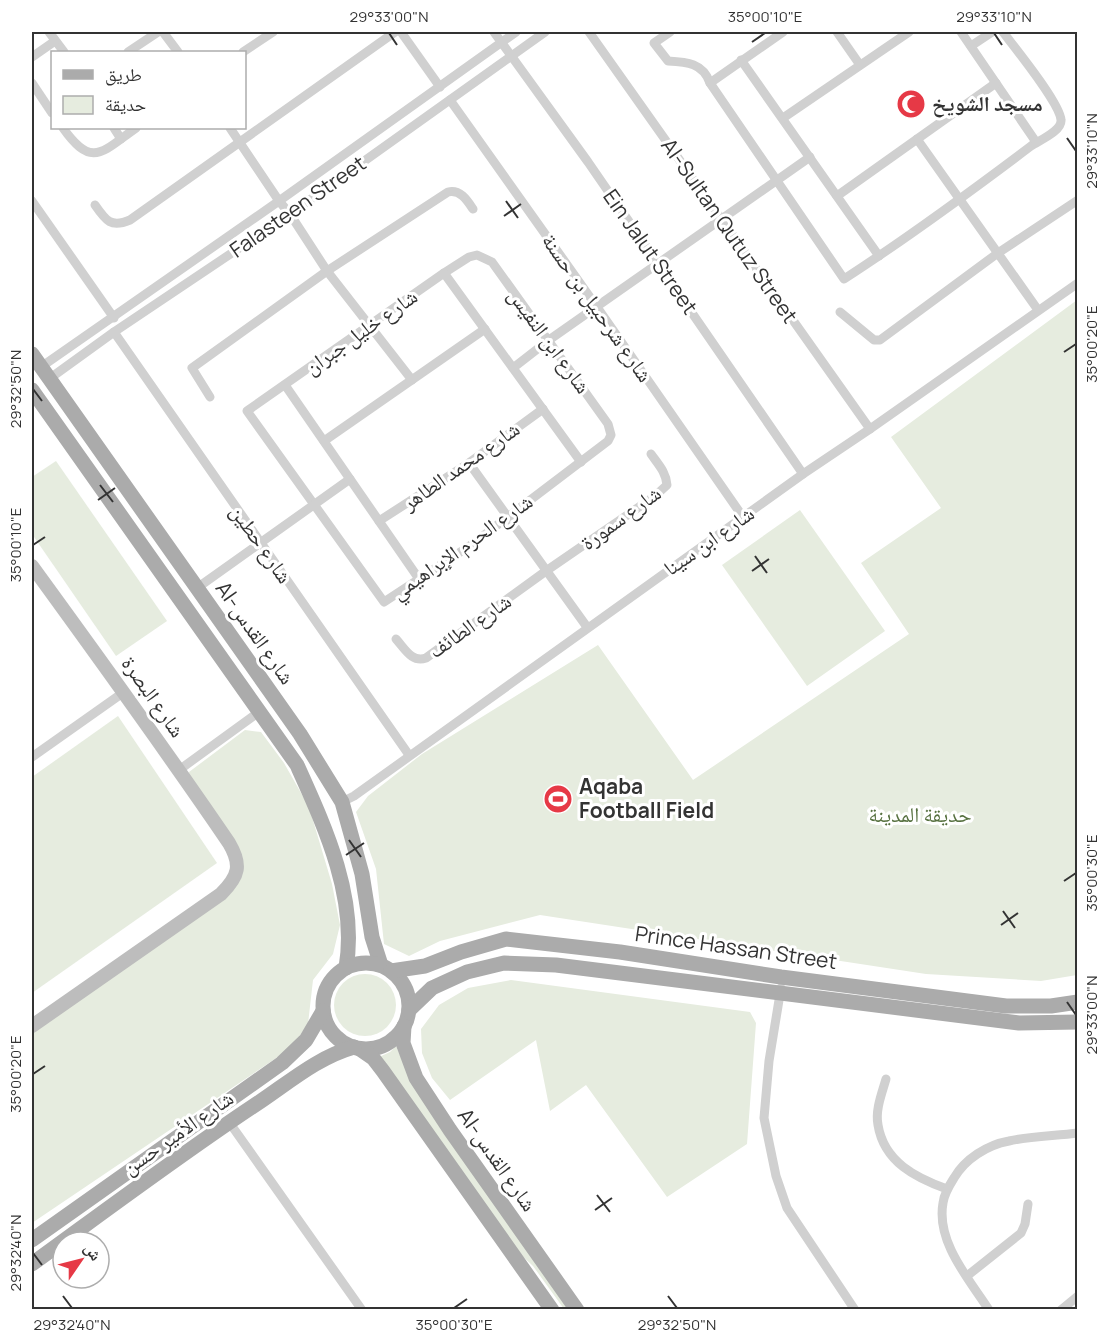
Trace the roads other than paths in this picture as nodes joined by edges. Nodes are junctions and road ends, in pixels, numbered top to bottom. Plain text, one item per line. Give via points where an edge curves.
1 (49, 32) edge
2 (158, 32) edge
3 (163, 32) edge
4 (273, 32) edge
5 (395, 32) edge
6 (401, 32) edge
7 (494, 32) edge
8 (516, 32) edge
9 (545, 32) edge
10 (589, 32) edge
11 (670, 32) edge
12 (783, 32) edge
13 (837, 32) edge
14 (909, 32) edge
15 (961, 32) edge
16 (992, 32) edge
17 (1004, 32) edge
18 (55, 41) junction
19 (501, 42) junction
20 (971, 46) junction
21 (63, 51) edge
22 (130, 51) edge
23 (177, 51) edge
24 (244, 51) edge
25 (512, 55) junction
26 (32, 57) edge
27 (741, 60) junction
28 (860, 65) junction
29 (32, 83) edge
30 (710, 83) junction
31 (996, 83) junction
32 (440, 87) junction
33 (450, 100) junction
34 (51, 112) edge
35 (783, 118) junction
36 (64, 129) edge
37 (115, 129) edge
38 (135, 129) edge
39 (231, 129) edge
40 (121, 139) junction
41 (917, 140) junction
42 (239, 142) junction
43 (1036, 142) junction
44 (810, 157) junction
45 (777, 181) junction
46 (837, 196) junction
47 (960, 200) junction
48 (1077, 200) edge
49 (32, 201) edge
50 (279, 201) junction
51 (95, 205) dead end
52 (473, 208) dead end
53 (290, 214) junction
54 (722, 220) junction
55 (998, 253) junction
56 (477, 255) joint
57 (879, 256) junction
58 (657, 264) junction
59 (327, 271) junction
60 (444, 273) junction
61 (1077, 283) edge
62 (597, 307) junction
63 (1038, 310) junction
64 (840, 312) dead end
65 (114, 318) junction
66 (371, 326) junction
67 (485, 329) junction
68 (114, 332) junction
69 (549, 340) junction
70 (32, 354) edge
71 (513, 368) junction
72 (45, 373) junction
73 (412, 380) junction
74 (285, 385) junction
75 (32, 390) edge
76 (210, 397) dead end
77 (543, 409) junction
78 (247, 411) joint
79 (870, 429) junction
80 (611, 435) joint
81 (324, 441) junction
82 (651, 454) dead end
83 (581, 462) junction
84 (469, 463) junction
85 (803, 474) junction
86 (350, 479) junction
87 (123, 484) junction
88 (109, 499) junction
89 (313, 506) junction
90 (140, 509) junction
91 (508, 517) junction
92 (122, 518) junction
93 (743, 518) junction
94 (379, 522) junction
95 (260, 543) junction
96 (32, 566) edge
97 (546, 571) junction
98 (419, 579) junction
99 (197, 588) junction
100 (587, 627) junction
101 (396, 639) dead end
102 (124, 692) junction
103 (259, 712) junction
104 (409, 755) junction
105 (32, 758) edge
106 (179, 770) junction
107 (342, 802) junction
108 (346, 968) junction
109 (386, 968) junction
110 (781, 977) junction
111 (781, 993) junction
112 (1077, 1002) edge
113 (409, 1010) junction
114 (323, 1011) junction
115 (1077, 1022) edge
116 (32, 1026) edge
117 (404, 1026) junction
118 (357, 1048) junction
119 (885, 1079) dead end
120 (229, 1122) junction
121 (1077, 1133) edge
122 (947, 1189) junction
123 (1028, 1204) dead end
124 (32, 1240) edge
125 (32, 1263) edge
126 (967, 1276) junction
127 (1077, 1296) edge
128 (362, 1310) edge
129 (552, 1310) edge
130 (577, 1310) edge
131 (855, 1310) edge
132 (989, 1310) edge
133 (1060, 1310) edge

1 - 18 street
2 - 22 street
3 - 23 street
4 - 24 street
5 - 42 street
6 - 32 street
7 - 19 street, Ein Jalut Street
8 - 19 street, Falasteen Street
9 - 25 street, Falasteen Street
10 - 54 street, Al-Sultan Qutuz Street
11 - 30 street via 654,42 668,60 701,68
12 - 27 street
13 - 28 street
14 - 28 street
15 - 20 street
16 - 20 street
17 - 43 street via 1056,106 1061,120 1059,128
18 - 21 street
18 - 26 street
19 - 25 street, Ein Jalut Street
19 - 32 street, Falasteen Street
20 - 31 street
25 - 33 street, Falasteen Street
25 - 58 street, Ein Jalut Street
27 - 30 street
27 - 35 street
28 - 35 street
29 - 34 street
30 - 45 street
31 - 41 street
31 - 43 street
32 - 50 street, Falasteen Street
33 - 53 street, Falasteen Street
33 - 62 street, شارع شرحبيل بن حسنة
35 - 44 street
36 - 40 street via 88,153 98,153
37 - 40 street
38 - 40 street
39 - 42 street
41 - 46 street
41 - 47 street
42 - 50 street
42 - 51 street via 119,225 104,218
43 - 47 street
44 - 45 street
44 - 46 street
45 - 54 street
45 - 57 street via 844,279
46 - 57 street
47 - 55 street
47 - 57 street
48 - 55 street
49 - 65 street
50 - 53 street
50 - 65 street, Falasteen Street
52 - 59 street via 464,196 448,192
53 - 59 street
53 - 68 street, Falasteen Street
54 - 58 street
54 - 79 street, Al-Sultan Qutuz Street
55 - 63 street
55 - 64 street via 880,340
56 - 60 street, شارع خليل جبران
56 - 69 street, شارع ابن النفيس via 492,262
58 - 62 street
58 - 85 street, Ein Jalut Street
59 - 66 street
59 - 76 street via 192,368
60 - 66 street, شارع خليل جبران
60 - 67 street, شارع محمد الطاهر
61 - 63 street, شارع ابن سينا
62 - 69 street
62 - 93 street, شارع شرحبيل بن حسنة
63 - 79 street, شارع ابن سينا
65 - 72 street, Falasteen Street
66 - 73 street
66 - 74 street, شارع خليل جبران
67 - 71 street, شارع محمد الطاهر
67 - 73 street
68 - 72 street, Falasteen Street
68 - 95 street, شارع حطين
69 - 71 street
69 - 80 street, شارع ابن النفيس via 608,424
70 - 72 main road, Al-شارع القدس
71 - 77 street, شارع محمد الطاهر
72 - 87 main road, Al-شارع القدس
73 - 81 street
74 - 78 street, شارع خليل جبران
74 - 81 street, شارع محمد الطاهر
75 - 88 main road, Al-شارع القدس
77 - 83 street, شارع محمد الطاهر
77 - 84 street, شارع محمد الطاهر
78 - 89 street, شارع الحرم الإبراهيمي
79 - 85 street, شارع ابن سينا
80 - 83 street, شارع الحرم الإبراهيمي
81 - 86 street, شارع محمد الطاهر
82 - 97 street, شارع سمورة via 665,474 664,489
83 - 91 street, شارع الحرم الإبراهيمي
84 - 91 street
84 - 94 street, شارع محمد الطاهر
85 - 93 street, شارع ابن سينا
86 - 89 street
86 - 94 street, شارع محمد الطاهر
87 - 88 main road via 122,495
87 - 90 main road, Al-شارع القدس
88 - 92 main road, Al-شارع القدس
89 - 95 street
89 - 98 street, شارع الحرم الإبراهيمي via 384,602
90 - 92 main road via 127,507
90 - 99 main road, Al-شارع القدس
91 - 97 street
91 - 98 street, شارع الحرم الإبراهيمي
92 - 103 main road, Al-شارع القدس
93 - 100 street, شارع ابن سينا
94 - 98 street, شارع محمد الطاهر
95 - 99 street
95 - 104 street, شارع حطين
96 - 102 main road, شارع البصرة
97 - 100 street
97 - 101 street, شارع الطائف via 426,658 414,659
99 - 107 main road, Al-شارع القدس via 300,734
100 - 104 street, شارع ابن سينا
102 - 105 street
102 - 106 main road, شارع البصرة
103 - 106 street
103 - 108 main road, Al-شارع القدس via 297,765 323,824 340,875 347,918
104 - 107 street, شارع ابن سينا
106 - 116 main road, شارع البصرة via 236,855 234,878 221,894
107 - 109 main road, Al-شارع القدس via 362,874 372,936
108 - 109 main road via 369,963
108 - 114 main road via 326,991
109 - 110 main road, Prince Hassan Street via 425,966 506,939
109 - 113 main road via 398,976 407,992
110 - 111 street
110 - 112 main road, Prince Hassan Street via 1006,1006
111 - 113 main road, Prince Hassan Street via 556,964 504,963 467,972 432,988
111 - 115 main road, Prince Hassan Street via 1019,1023
111 - 131 street via 764,1118 776,1176 787,1208
113 - 117 main road
114 - 118 main road via 334,1034
114 - 124 main road, شارع الأمير حسن via 306,1040 282,1063
117 - 118 main road via 386,1044
117 - 130 main road, Al-شارع القدس via 404,1043 416,1078
118 - 120 main road, شارع الأمير حسن via 319,1062
118 - 129 main road, Al-شارع القدس via 384,1071
119 - 122 street via 878,1125 884,1144 908,1172
120 - 125 main road, شارع الأمير حسن
120 - 128 street
121 - 122 street via 989,1147 960,1168
122 - 126 street via 942,1218 947,1241
123 - 126 street via 1021,1233
126 - 132 street
127 - 133 street

